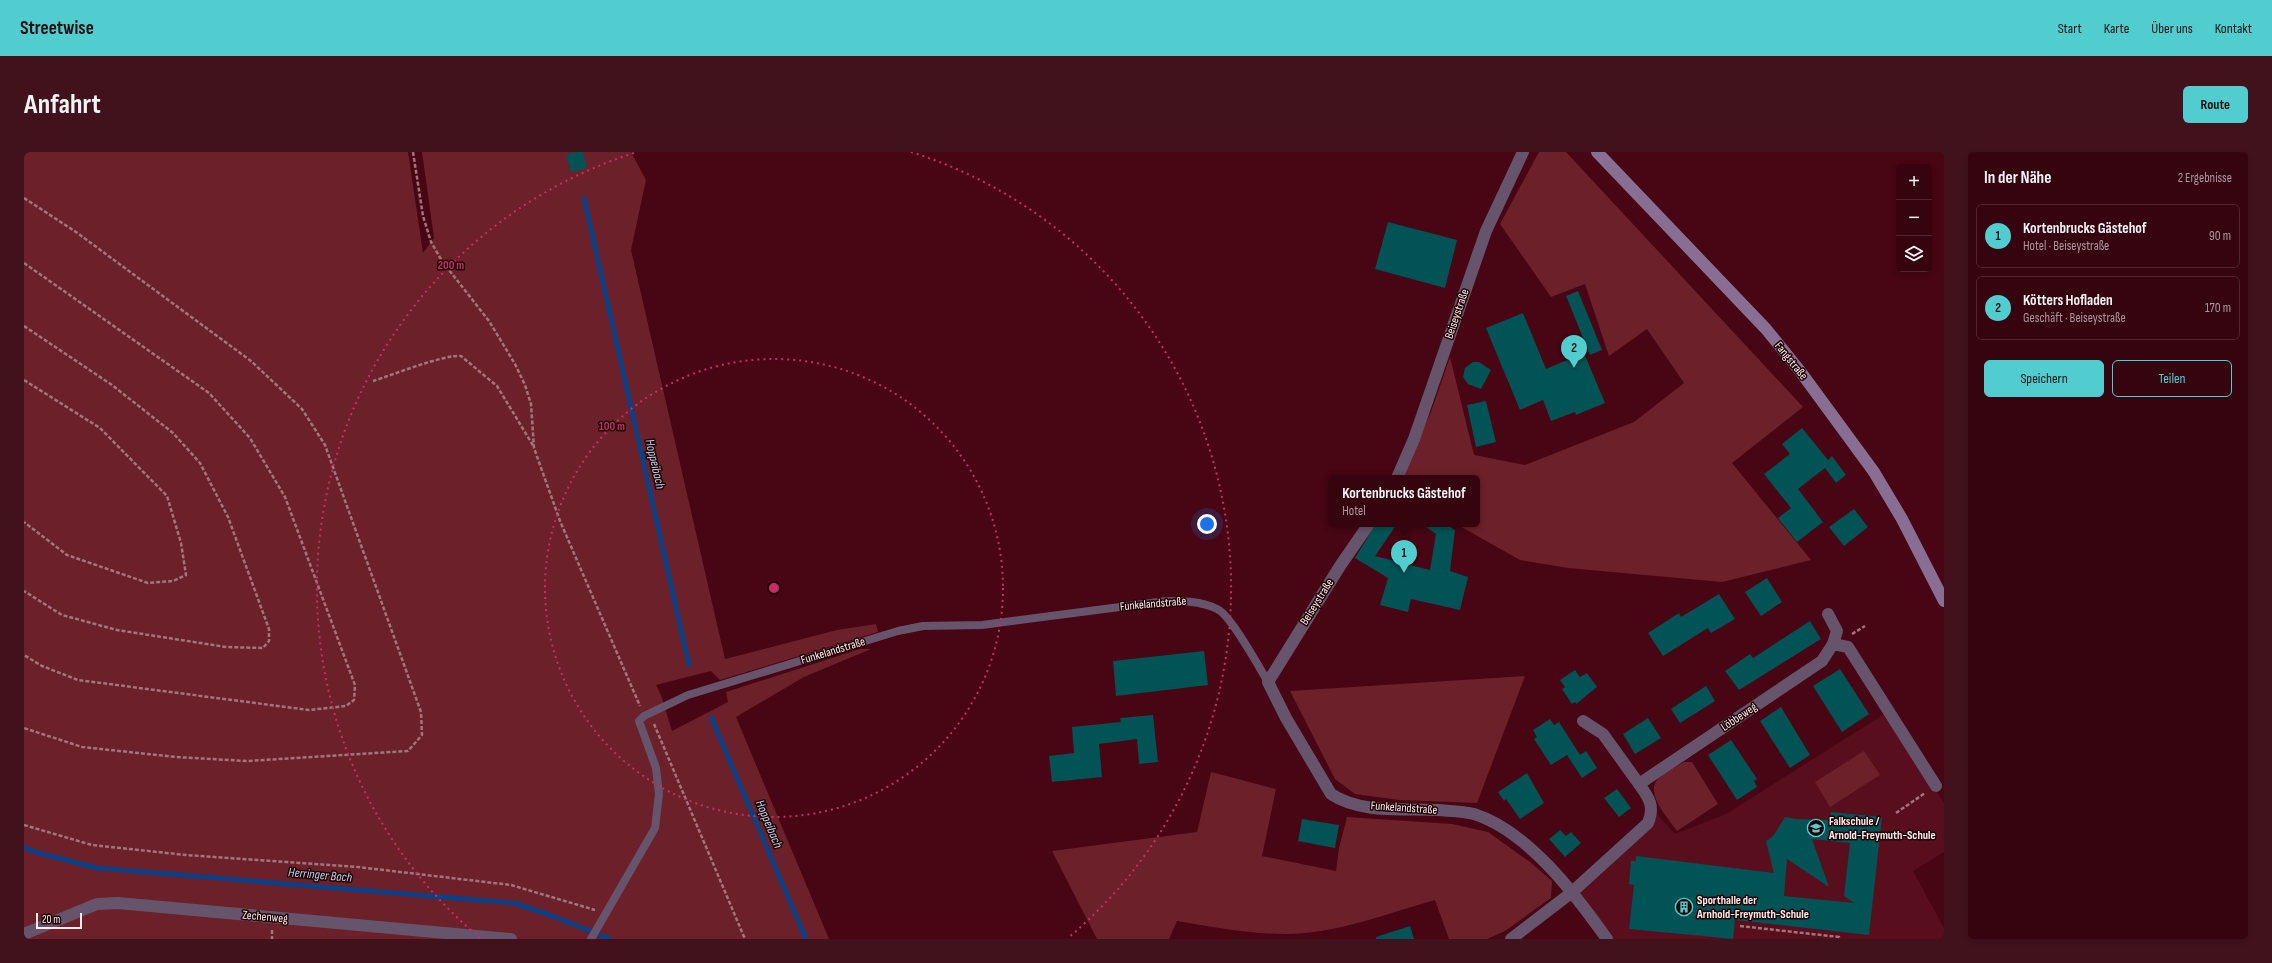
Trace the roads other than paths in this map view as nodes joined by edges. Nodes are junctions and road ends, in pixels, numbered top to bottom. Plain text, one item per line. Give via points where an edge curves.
1 (1523, 152) edge
2 (1596, 152) edge
3 (1399, 475) edge
4 (1367, 527) edge
5 (1944, 601) edge
6 (1828, 614) dead end
7 (1833, 644) junction
8 (1268, 682) junction
9 (1583, 721) dead end
10 (1639, 784) junction
11 (1936, 786) road end
12 (1571, 893) junction
13 (24, 934) edge
14 (511, 939) edge
15 (591, 939) edge
16 (1511, 939) edge
17 (1607, 939) edge

1 - 3 street, Beiseystraße via 1486,231
2 - 5 main road, Fangstraße via 1766,329 1805,377 1874,472 1902,519
4 - 8 street, Beiseystraße
6 - 7 street, Löbbeweg via 1838,631
7 - 10 street, Löbbeweg via 1822,661
7 - 11 street via 1848,647
8 - 12 street, Funkelandstraße via 1286,718 1332,794 1343,802 1388,809 1473,814 1497,824 1518,840 1548,865
8 - 15 lane, Funkelandstraße via 1233,626 1219,609 1191,601 1166,601 982,625 923,626 898,631 688,694 647,714 640,721 656,768 659,794 656,828
9 - 10 street via 1603,734
10 - 12 street via 1650,801 1652,813 1648,823
12 - 16 street
12 - 17 street, Funkelandstraße
13 - 14 street, Zechenweg via 97,904 118,903

